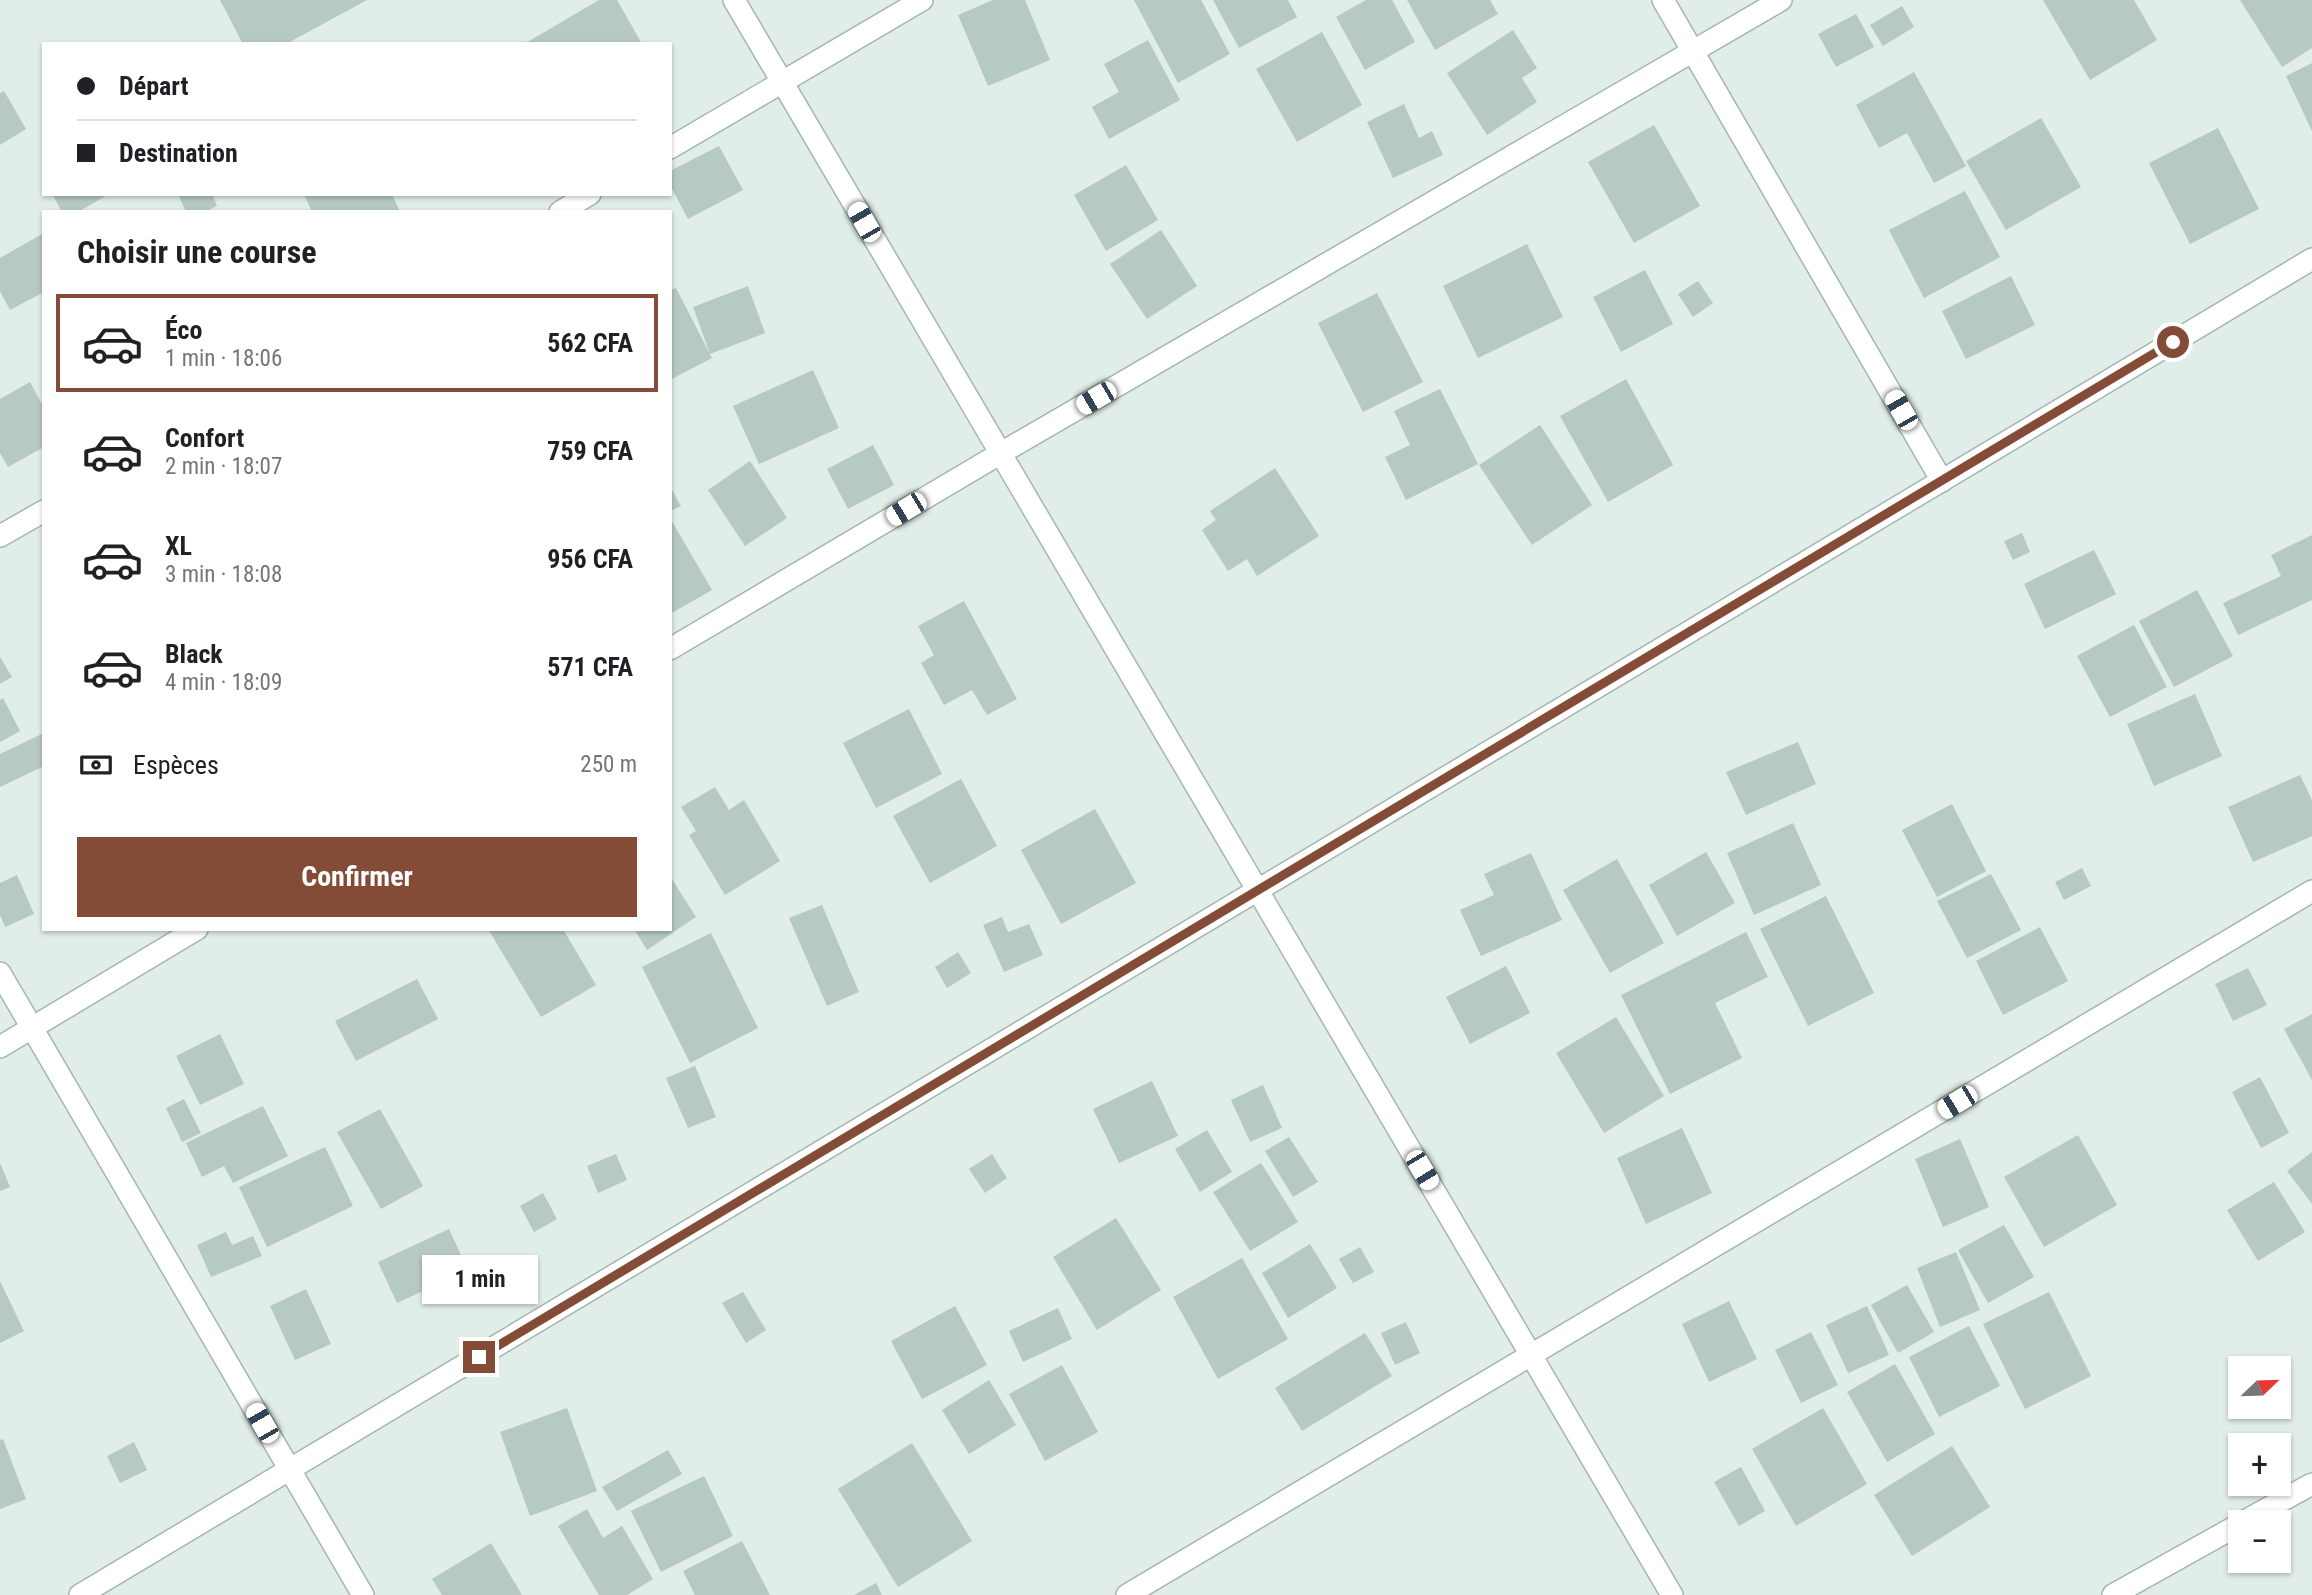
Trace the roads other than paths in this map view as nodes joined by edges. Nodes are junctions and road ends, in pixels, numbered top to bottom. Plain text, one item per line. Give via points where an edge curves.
1 (734, 0) edge
2 (922, 0) edge
3 (1664, 0) edge
4 (1782, 0) edge
5 (1694, 52) junction
6 (783, 82) junction
7 (672, 147) edge
8 (587, 196) edge
9 (563, 210) edge
10 (2312, 259) edge
11 (1001, 453) junction
12 (1942, 481) junction
13 (42, 512) edge
14 (0, 537) edge
15 (672, 648) edge
16 (1258, 891) junction
17 (2312, 891) edge
18 (194, 931) edge
19 (0, 973) edge
20 (31, 1027) junction
21 (0, 1047) edge
22 (1531, 1355) junction
23 (290, 1470) junction
24 (2312, 1484) edge
25 (2265, 1510) edge
26 (2228, 1530) edge
27 (80, 1595) edge
28 (363, 1595) edge
29 (1127, 1595) edge
30 (1672, 1595) edge
31 (2113, 1595) edge

1 - 6 street
2 - 6 street
3 - 5 street
4 - 5 street
5 - 11 street
5 - 12 street
6 - 7 street
6 - 11 street
8 - 9 street
10 - 12 street
11 - 15 street
11 - 16 street
12 - 16 street
13 - 14 street
16 - 22 street
16 - 23 street
17 - 22 street
18 - 20 street
19 - 20 street
20 - 21 street
20 - 23 street
22 - 29 street
22 - 30 street
23 - 27 street
23 - 28 street
24 - 25 street
26 - 31 street

